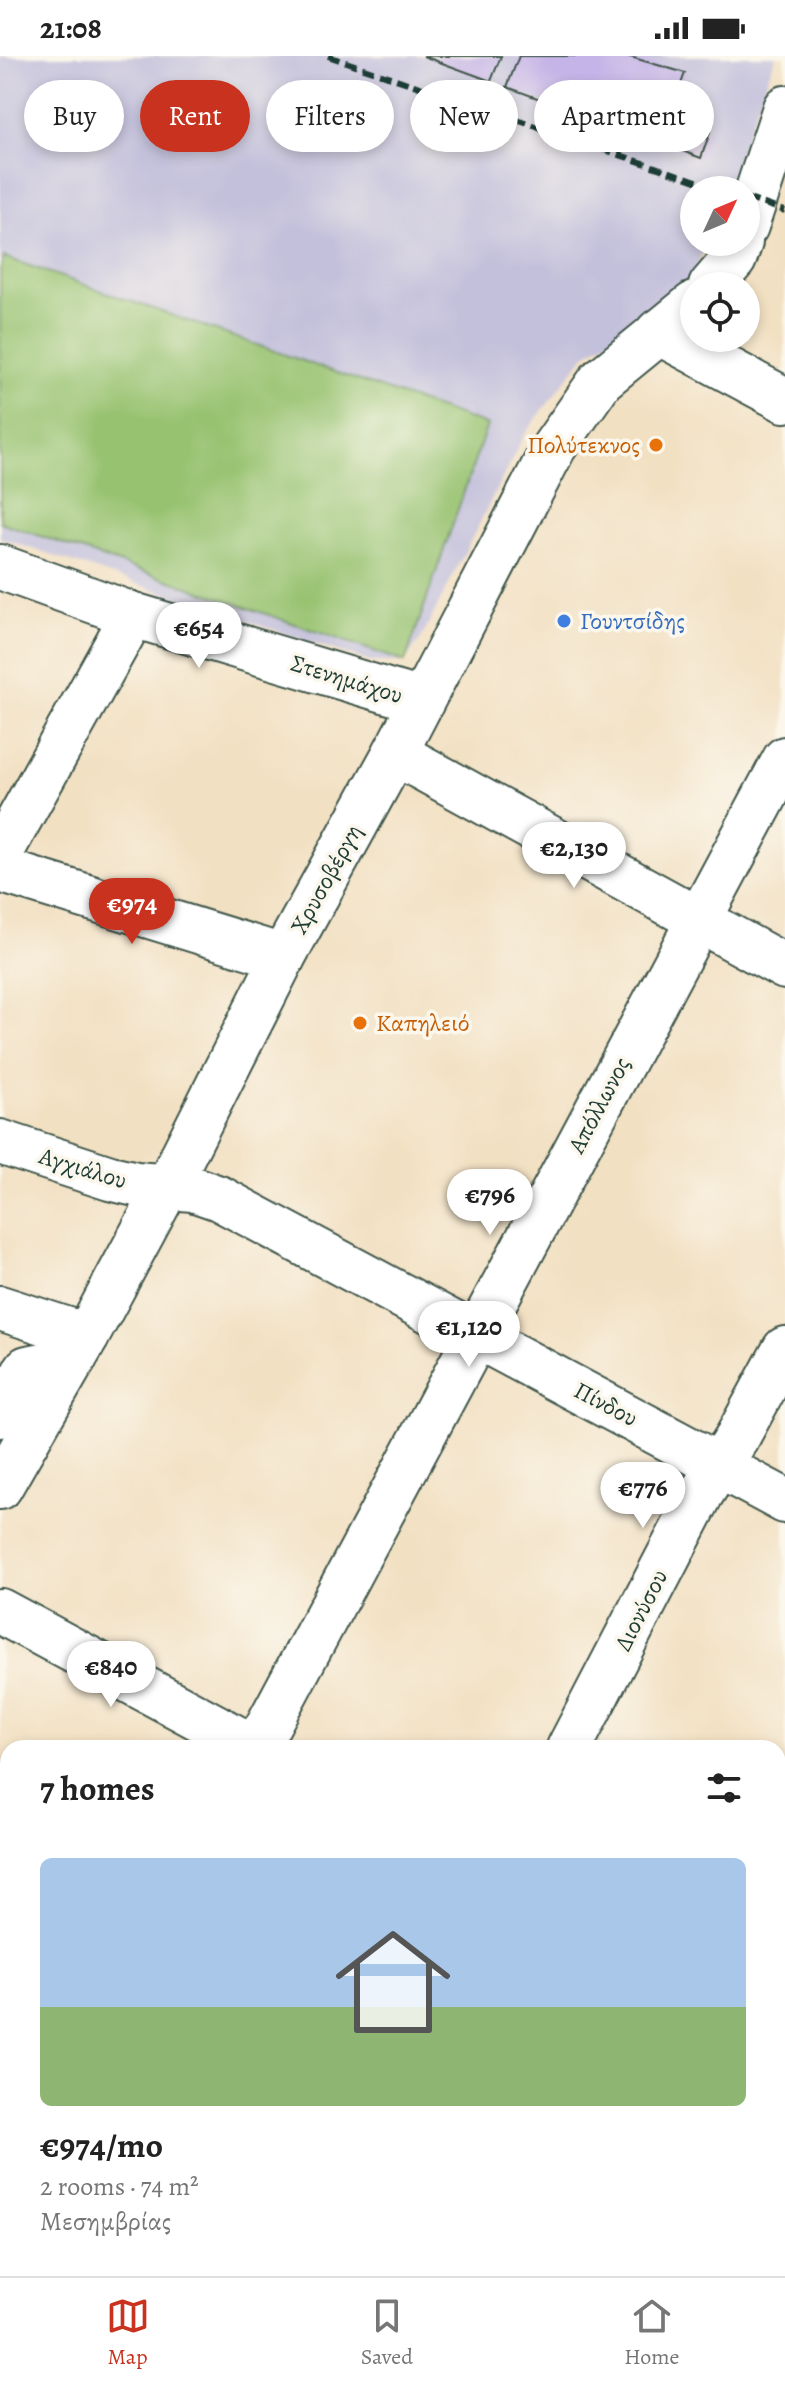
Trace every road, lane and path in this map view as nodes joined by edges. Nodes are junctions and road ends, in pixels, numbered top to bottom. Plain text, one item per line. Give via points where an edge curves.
1 (785, 108) edge
2 (760, 184) edge
3 (735, 256) edge
4 (723, 272) edge
5 (680, 315) edge
6 (658, 332) junction
7 (785, 400) edge
8 (0, 567) edge
9 (133, 615) junction
10 (421, 701) junction
11 (395, 753) junction
12 (785, 759) edge
13 (0, 854) edge
14 (0, 870) edge
15 (699, 920) junction
16 (283, 957) junction
17 (785, 967) edge
18 (0, 1142) edge
19 (167, 1187) junction
20 (0, 1308) edge
21 (476, 1334) junction
22 (80, 1347) junction
23 (785, 1349) edge
24 (0, 1415) edge
25 (720, 1466) junction
26 (2, 1472) edge
27 (785, 1501) edge
28 (0, 1611) edge
29 (240, 1740) edge
30 (259, 1740) edge
31 (573, 1740) edge

1 - 2 street
3 - 4 street
5 - 6 street, Χρυσοβέργη
6 - 7 street
6 - 10 street, Χρυσοβέργη via 601,380 554,447
8 - 9 street, Στενημάχου
9 - 10 street, Στενημάχου
9 - 13 street
10 - 11 street, Χρυσοβέργη
11 - 15 street
11 - 16 street, Χρυσοβέργη
12 - 15 street, Απόλλωνος
14 - 16 street
15 - 17 street
15 - 21 street, Απόλλωνος
16 - 19 street, Χρυσοβέργη
18 - 19 street, Αγχιάλου via 110,1178
19 - 21 street, Πίνδου via 193,1189 229,1203
19 - 22 street, Χρυσοβέργη
20 - 22 street
21 - 25 street, Πίνδου
21 - 30 street, Απόλλωνος
22 - 24 street via 27,1368
22 - 26 street, Χρυσοβέργη
23 - 25 street, Διονύσου
25 - 27 street, Πίνδου
25 - 31 street, Διονύσου
28 - 29 street

